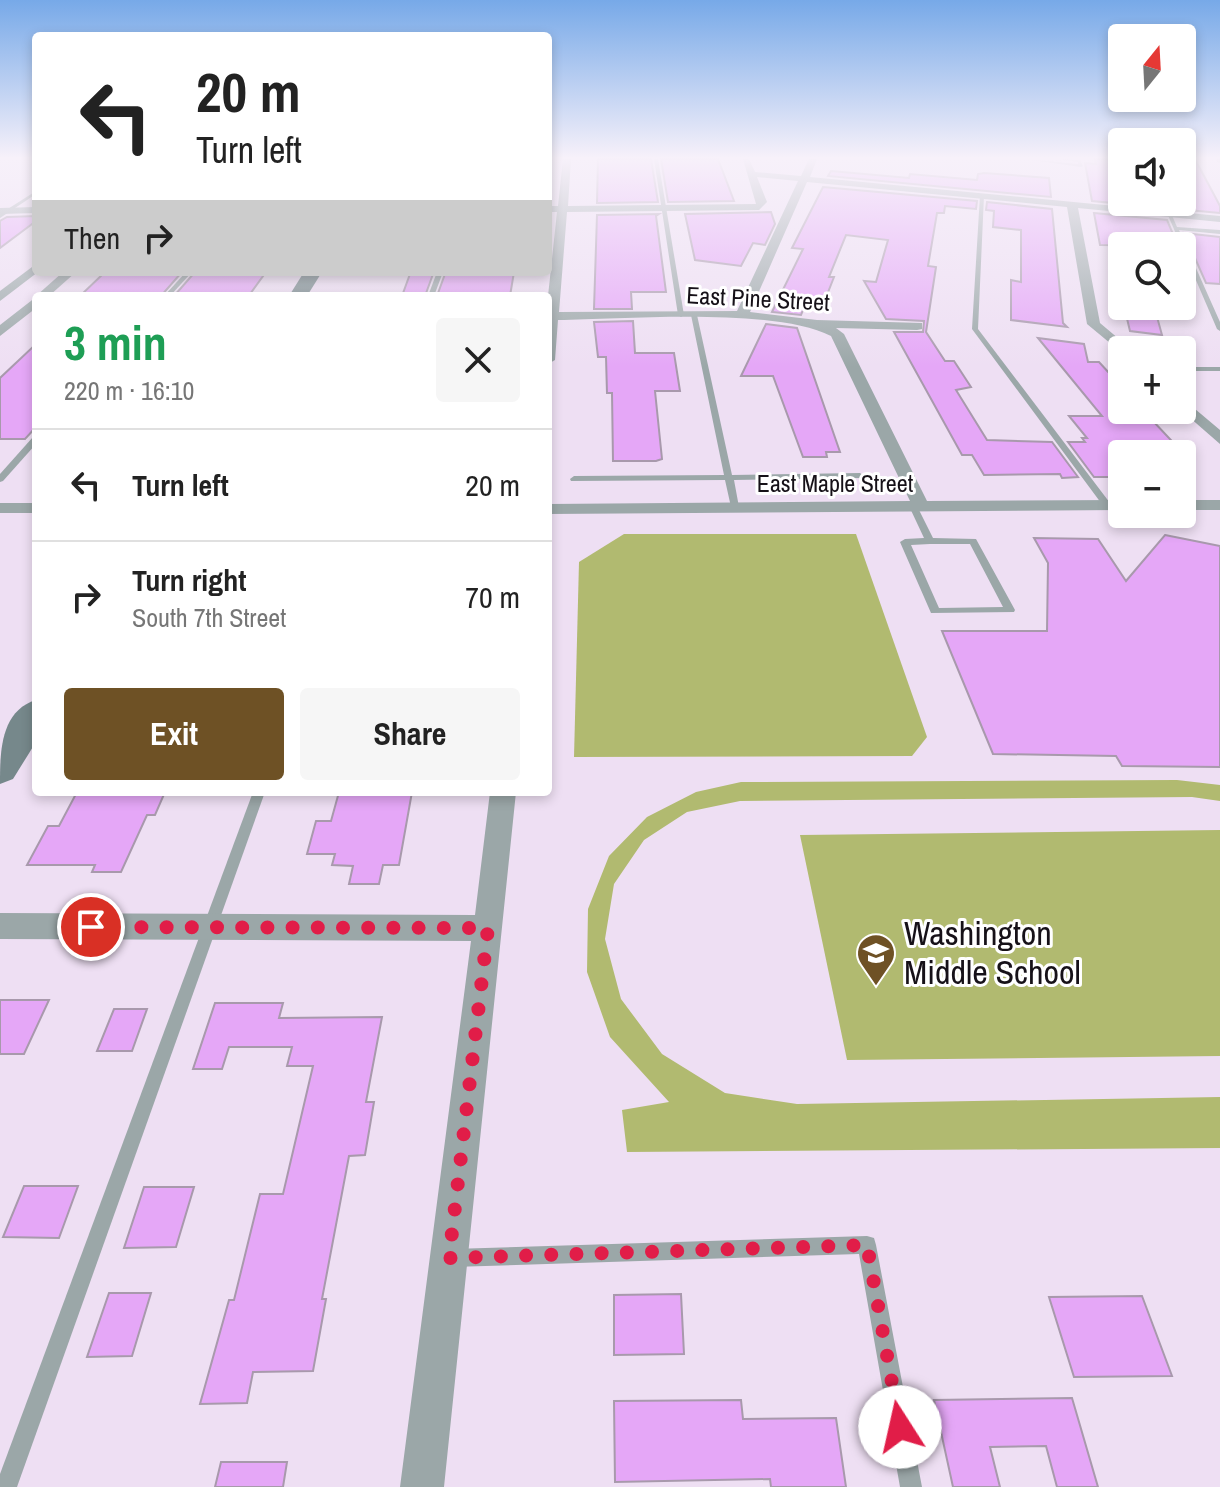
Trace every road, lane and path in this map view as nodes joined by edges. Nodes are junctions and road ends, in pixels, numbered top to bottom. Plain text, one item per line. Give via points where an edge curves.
1 (561, 228) edge
2 (668, 228) edge
3 (781, 228) edge
4 (980, 228) edge
5 (1076, 228) edge
6 (1175, 228) edge
7 (1179, 228) edge
8 (1220, 232) edge
9 (32, 271) edge
10 (65, 276) edge
11 (185, 276) edge
12 (47, 292) edge
13 (171, 292) edge
14 (0, 297) edge
15 (552, 300) edge
16 (32, 304) edge
17 (687, 315) junction
18 (742, 315) junction
19 (552, 316) edge
20 (0, 319) edge
21 (15, 319) junction
22 (32, 319) edge
23 (817, 324) junction
24 (917, 326) dead end
25 (1220, 329) edge
26 (0, 332) edge
27 (1108, 336) edge
28 (1196, 369) edge
29 (1220, 369) edge
30 (1196, 416) edge
31 (1220, 439) edge
32 (32, 443) edge
33 (860, 476) dead end
34 (729, 477) junction
35 (0, 479) edge
36 (574, 479) dead end
37 (1108, 497) edge
38 (1108, 505) edge
39 (1196, 505) edge
40 (1220, 505) edge
41 (917, 506) junction
42 (735, 507) junction
43 (0, 508) edge
44 (32, 508) edge
45 (552, 509) edge
46 (930, 541) junction
47 (32, 719) edge
48 (0, 769) edge
49 (258, 796) edge
50 (503, 796) edge
51 (0, 926) edge
52 (212, 927) junction
53 (488, 928) junction
54 (449, 1258) junction
55 (6, 1487) edge
56 (422, 1487) edge
57 (911, 1487) edge

1 - 15 street
2 - 17 lane
3 - 18 street
4 - 37 lane via 975,329
5 - 27 street via 1094,324
6 - 25 lane
7 - 8 lane
9 - 14 street
10 - 12 street
11 - 13 lane
16 - 21 street
17 - 18 street, East Pine Street
17 - 19 street, East Pine Street
17 - 34 lane
18 - 23 street, East Pine Street
20 - 21 street
21 - 22 street
21 - 26 street
23 - 24 street, East Pine Street
23 - 41 street via 837,334
28 - 29 lane
30 - 31 street
32 - 35 lane
33 - 34 lane
34 - 36 lane
34 - 42 lane
38 - 41 street, East Maple Street
39 - 40 street
41 - 42 street, East Maple Street
41 - 46 lane
42 - 45 street, East Maple Street
43 - 44 street
46 - 46 lane via 905,542 935,611 1010,610 973,541
47 - 48 street
49 - 52 lane
50 - 53 street
51 - 52 street
52 - 53 street
52 - 55 lane
53 - 54 street
54 - 56 street
54 - 57 lane via 867,1245

